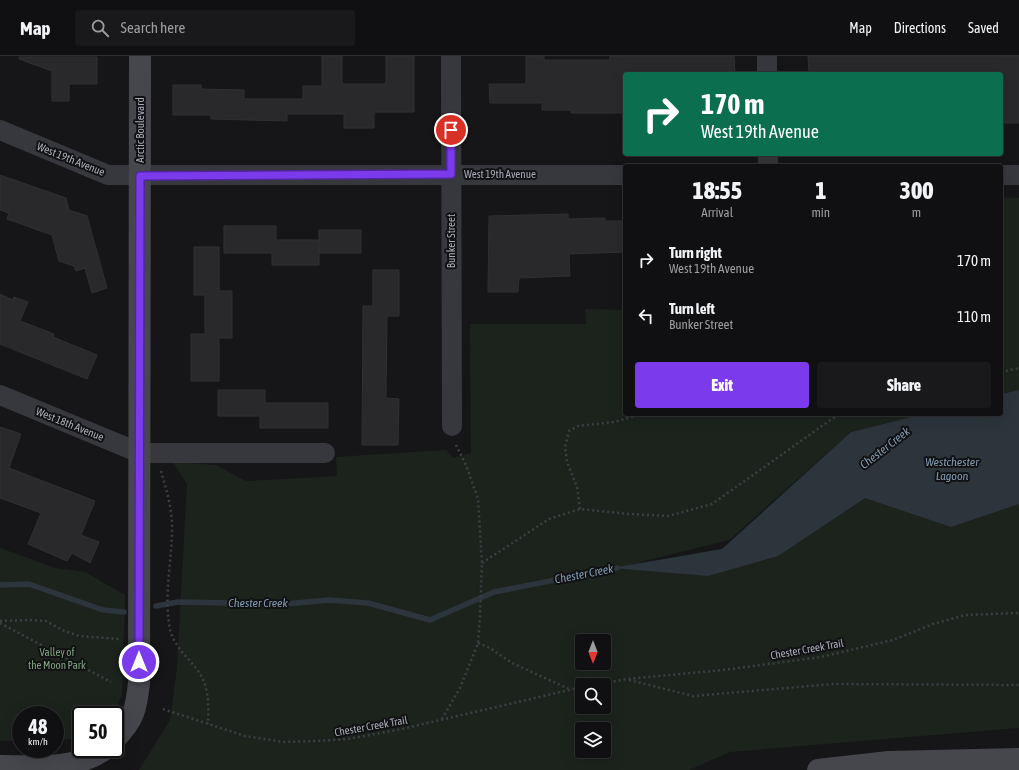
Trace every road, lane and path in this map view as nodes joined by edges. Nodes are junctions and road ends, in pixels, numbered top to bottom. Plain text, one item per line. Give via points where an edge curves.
1 (140, 56) edge
2 (451, 56) edge
3 (767, 56) edge
4 (767, 72) edge
5 (0, 130) edge
6 (451, 174) junction
7 (623, 175) edge
8 (1003, 175) edge
9 (1019, 175) edge
10 (140, 176) junction
11 (1019, 368) edge
12 (1003, 372) edge
13 (0, 395) edge
14 (635, 416) edge
15 (836, 416) edge
16 (452, 426) joint
17 (140, 452) junction
18 (325, 453) dead end
19 (161, 454) junction
20 (580, 509) junction
21 (482, 563) junction
22 (1019, 613) edge
23 (0, 622) edge
24 (139, 639) junction
25 (478, 642) junction
26 (627, 679) junction
27 (111, 682) dead end
28 (611, 682) edge
29 (1019, 685) edge
30 (575, 688) edge
31 (570, 689) junction
32 (163, 709) dead end
33 (442, 720) junction
34 (208, 724) junction
35 (124, 729) edge
36 (92, 758) edge
37 (1019, 759) edge
38 (0, 766) edge
39 (818, 770) edge

1 - 10 main road, Arctic Boulevard
2 - 6 street, Bunker Street
3 - 4 street
5 - 10 street, West 19th Avenue via 108,175
6 - 7 street, West 19th Avenue
6 - 10 street, West 19th Avenue
6 - 16 street, Bunker Street
8 - 9 street
10 - 17 main road, Arctic Boulevard
11 - 12 path
13 - 17 street, West 18th Avenue
14 - 20 path via 614,422 578,426 569,431 565,447 567,462 576,487
15 - 20 path via 712,504 668,516
16 - 21 path via 451,437 466,465 478,500
17 - 19 street, West 18th Avenue
17 - 24 main road, Arctic Boulevard
18 - 19 street, West 18th Avenue
19 - 34 path via 161,468 172,522 168,590 171,633 177,646 203,678
20 - 21 path via 549,519
21 - 25 path
22 - 26 path, Chester Creek Trail via 964,615 893,640 821,657
23 - 24 path via 46,621 79,636 97,639
23 - 27 path
24 - 35 main road, Arctic Boulevard via 137,708
25 - 31 path via 512,663
25 - 33 path via 460,688
26 - 28 path, Chester Creek Trail
26 - 29 path via 693,696 833,684
30 - 31 path, Chester Creek Trail
31 - 33 path, Chester Creek Trail
32 - 34 path, Chester Creek Trail
33 - 34 path, Chester Creek Trail via 374,735 317,742 284,742 245,736
36 - 38 main road via 64,766
37 - 39 main road via 889,762

